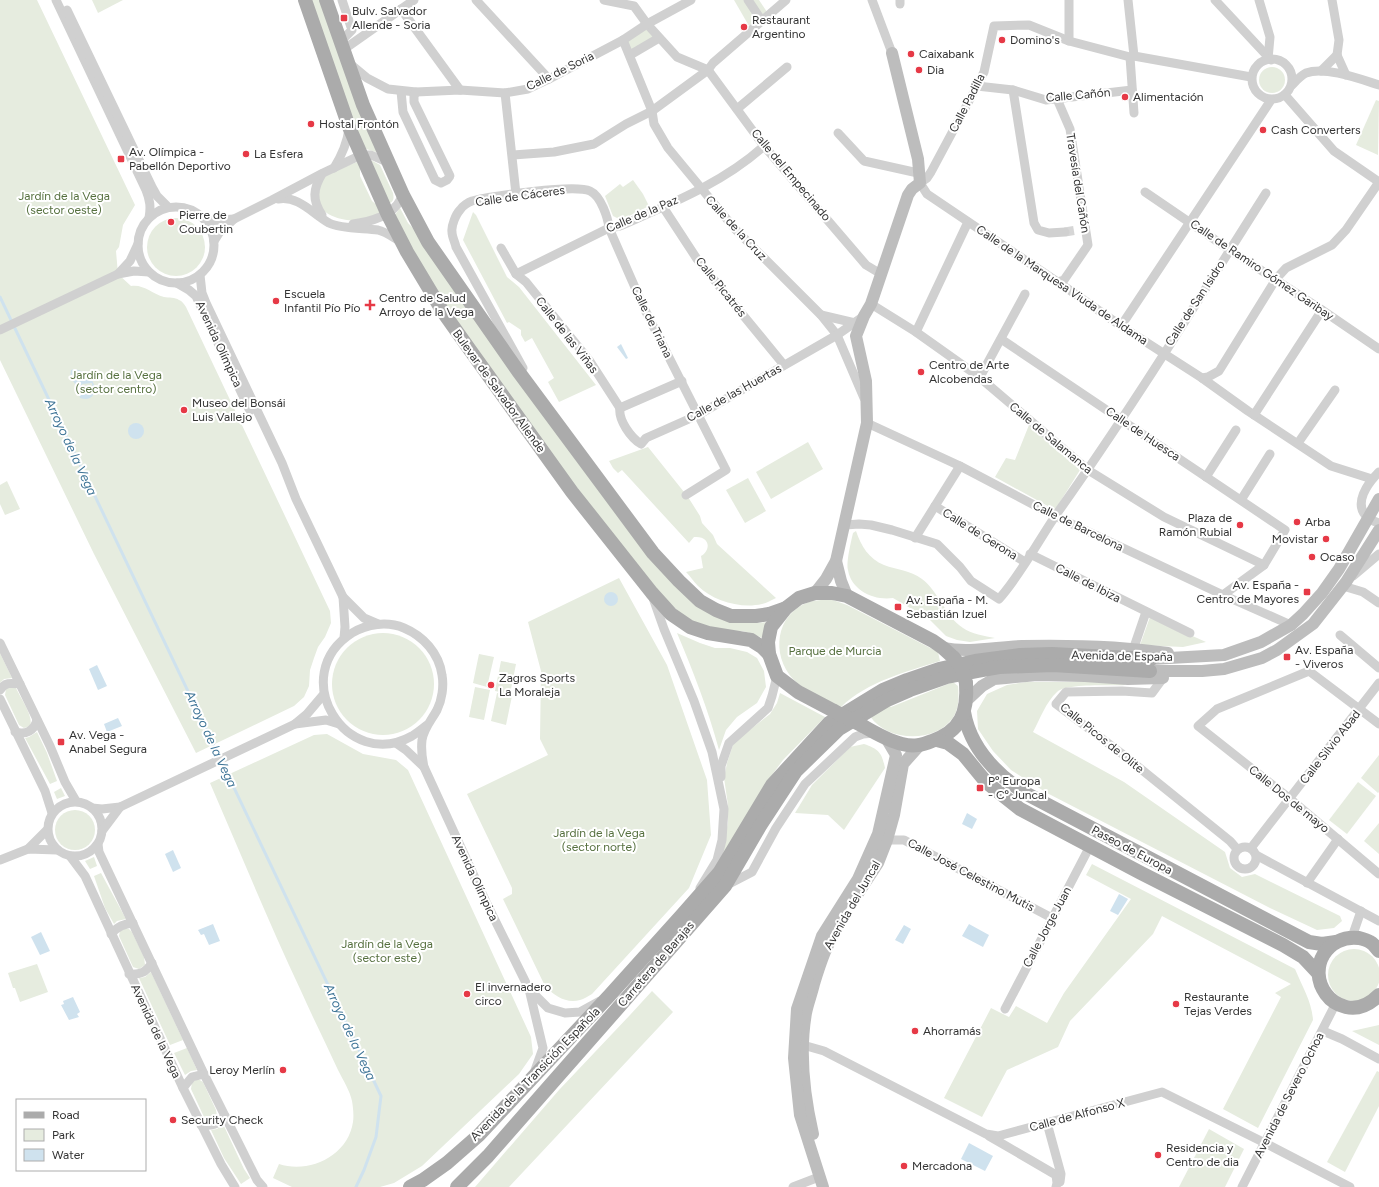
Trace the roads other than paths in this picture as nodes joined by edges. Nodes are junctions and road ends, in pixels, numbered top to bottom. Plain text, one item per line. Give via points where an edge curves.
1 (56, 0) edge
2 (63, 0) edge
3 (305, 0) edge
4 (326, 0) edge
5 (342, 0) edge
6 (414, 0) edge
7 (476, 0) edge
8 (604, 0) edge
9 (691, 0) edge
10 (748, 0) edge
11 (786, 0) edge
12 (872, 0) edge
13 (1069, 0) edge
14 (1128, 0) edge
15 (1215, 0) edge
16 (1259, 0) edge
17 (1332, 0) edge
18 (633, 3) edge
19 (401, 9) junction
20 (762, 21) junction
21 (647, 24) junction
22 (659, 38) junction
23 (623, 40) junction
24 (1069, 41) junction
25 (344, 51) junction
26 (892, 54) joint
27 (630, 55) junction
28 (1337, 55) junction
29 (1132, 57) junction
30 (1269, 59) junction
31 (787, 67) dead end
32 (708, 70) junction
33 (1321, 71) junction
34 (1346, 75) junction
35 (1251, 77) junction
36 (549, 79) junction
37 (1292, 85) junction
38 (1379, 85) edge
39 (977, 86) junction
40 (460, 90) junction
41 (1013, 90) junction
42 (1132, 90) junction
43 (401, 91) junction
44 (416, 92) junction
45 (505, 93) junction
46 (1285, 95) junction
47 (1058, 99) junction
48 (1271, 100) junction
49 (737, 109) junction
50 (652, 111) junction
51 (1134, 113) dead end
52 (349, 127) junction
53 (838, 133) dead end
54 (764, 146) junction
55 (361, 155) junction
56 (513, 155) junction
57 (388, 162) junction
58 (334, 168) junction
59 (323, 173) junction
60 (919, 178) junction
61 (1379, 182) edge
62 (700, 188) junction
63 (1145, 192) dead end
64 (1266, 193) dead end
65 (516, 194) junction
66 (403, 195) junction
67 (272, 200) junction
68 (168, 207) junction
69 (663, 207) junction
70 (387, 213) junction
71 (149, 218) junction
72 (323, 218) junction
73 (234, 219) junction
74 (206, 221) junction
75 (1189, 221) junction
76 (968, 222) junction
77 (339, 226) junction
78 (609, 228) junction
79 (1064, 232) tunnel mouth
80 (214, 240) junction
81 (138, 243) junction
82 (403, 243) junction
83 (501, 248) dead end
84 (1230, 250) junction
85 (149, 272) junction
86 (118, 274) junction
87 (516, 274) junction
88 (882, 274) junction
89 (200, 275) junction
90 (1276, 279) junction
91 (1057, 282) junction
92 (177, 283) junction
93 (1025, 294) dead end
94 (871, 304) junction
95 (1322, 310) junction
96 (822, 315) junction
97 (859, 320) junction
98 (1121, 326) junction
99 (0, 330) edge
100 (916, 332) junction
101 (837, 335) junction
102 (1001, 339) junction
103 (1379, 349) edge
104 (1163, 353) junction
105 (784, 365) junction
106 (980, 377) junction
107 (1202, 378) junction
108 (682, 381) junction
109 (1335, 390) dead end
110 (866, 403) junction
111 (620, 408) junction
112 (698, 415) junction
113 (1254, 415) junction
114 (1122, 420) junction
115 (867, 423) junction
116 (557, 424) junction
117 (1236, 430) dead end
118 (1298, 444) junction
119 (1270, 454) dead end
120 (960, 466) junction
121 (1088, 470) junction
122 (1379, 472) edge
123 (1206, 477) junction
124 (1375, 478) edge
125 (686, 494) dead end
126 (296, 499) junction
127 (1379, 499) edge
128 (1241, 500) junction
129 (936, 506) junction
130 (1055, 516) junction
131 (1368, 518) junction
132 (1379, 523) edge
133 (845, 525) junction
134 (1379, 530) edge
135 (915, 538) junction
136 (1379, 554) edge
137 (1027, 558) junction
138 (836, 561) junction
139 (1264, 564) junction
140 (1344, 584) junction
141 (652, 593) junction
142 (815, 593) junction
143 (1223, 595) junction
144 (847, 596) junction
145 (343, 598) junction
146 (1379, 603) edge
147 (786, 608) junction
148 (1146, 612) junction
149 (378, 624) junction
150 (1291, 625) junction
151 (1190, 633) dead end
152 (1340, 635) dead end
153 (344, 638) junction
154 (0, 643) edge
155 (943, 648) junction
156 (1133, 650) junction
157 (769, 654) junction
158 (1195, 657) junction
159 (1151, 665) junction
160 (1379, 668) edge
161 (1202, 671) junction
162 (777, 676) junction
163 (1163, 678) junction
164 (1379, 683) edge
165 (20, 684) junction
166 (0, 690) edge
167 (324, 694) junction
168 (0, 699) edge
169 (966, 706) junction
170 (1360, 709) junction
171 (37, 720) junction
172 (834, 721) junction
173 (295, 724) junction
174 (339, 724) junction
175 (1379, 724) edge
176 (427, 725) junction
177 (15, 732) junction
178 (881, 735) junction
179 (937, 740) junction
180 (396, 742) junction
181 (919, 746) junction
182 (424, 767) junction
183 (722, 798) junction
184 (1289, 798) junction
185 (76, 801) junction
186 (120, 807) junction
187 (92, 808) junction
188 (52, 813) junction
189 (47, 830) junction
190 (102, 831) junction
191 (1338, 839) junction
192 (887, 840) junction
193 (98, 844) junction
194 (1090, 846) junction
195 (1237, 849) junction
196 (28, 850) junction
197 (57, 850) junction
198 (1253, 852) junction
199 (70, 856) junction
200 (0, 860) edge
201 (1379, 874) edge
202 (1307, 883) junction
203 (725, 886) junction
204 (1361, 911) junction
205 (682, 915) junction
206 (1052, 918) junction
207 (1379, 921) edge
208 (133, 923) junction
209 (111, 934) junction
210 (1352, 937) junction
211 (1336, 942) junction
212 (1379, 951) edge
213 (152, 963) junction
214 (130, 974) junction
215 (1318, 974) junction
216 (529, 989) junction
217 (609, 996) junction
218 (1377, 1000) edge
219 (1336, 1003) junction
220 (1005, 1009) dead end
221 (1323, 1031) junction
222 (803, 1045) junction
223 (1379, 1059) edge
224 (204, 1074) junction
225 (183, 1088) junction
226 (520, 1091) junction
227 (225, 1116) junction
228 (1047, 1123) junction
229 (201, 1125) junction
230 (986, 1134) junction
231 (1265, 1143) junction
232 (821, 1182) edge
233 (235, 1187) edge
234 (263, 1187) edge
235 (410, 1187) edge
236 (457, 1187) edge
237 (793, 1187) edge
238 (830, 1187) edge
239 (1057, 1187) edge
240 (1242, 1187) edge
241 (1350, 1187) edge

1 - 71 street via 146,190 151,209
2 - 68 street via 156,196
3 - 52 main road, Bulevar de Salvador Allende
4 - 25 main road
5 - 25 street via 352,30
6 - 19 street
7 - 36 street
8 - 18 street
9 - 21 street, Calle de Soria
10 - 20 street
11 - 20 street
12 - 26 street
13 - 24 street
14 - 29 street
15 - 30 street
16 - 30 street via 1270,37
17 - 28 street via 1339,40
18 - 21 street
19 - 25 street
19 - 40 street
20 - 32 street
21 - 22 street
21 - 23 street, Calle de Soria
22 - 27 street
22 - 32 street via 677,57
23 - 27 street, Calle de la Cruz
23 - 36 street, Calle de Soria
24 - 29 street
24 - 39 street, Calle Padilla via 1029,25 994,26 984,72
25 - 43 street, Calle de Soria via 367,78 388,89
25 - 57 main road via 362,105
26 - 60 street via 918,159
27 - 50 street, Calle de la Cruz
28 - 33 street
28 - 34 street
29 - 35 street
29 - 42 street
30 - 35 street via 1259,64
30 - 37 street via 1288,66
31 - 49 street
32 - 49 street, Calle del Empecinado
32 - 50 street
33 - 34 street
33 - 37 street via 1301,76
34 - 38 street
35 - 48 street via 1255,91
36 - 45 street, Calle de Soria via 528,89
37 - 46 street
39 - 41 street, Calle Cañón
39 - 60 street, Calle Padilla via 931,172 927,178
40 - 44 street, Calle de Soria
40 - 45 street, Calle de Soria
41 - 47 street, Calle Cañón via 1046,100
41 - 79 street via 1034,223 1038,230 1049,233
42 - 47 street, Calle Cañón
42 - 51 street
43 - 44 street, Calle de Soria
43 - 44 street via 403,112 435,180 441,183 450,176 414,102
45 - 56 street
46 - 48 street
46 - 61 street via 1334,151
47 - 91 street, Travesía del Cañón via 1070,129 1081,229 1088,245 1064,280
48 - 75 street
49 - 54 street, Calle del Empecinado
50 - 56 street via 594,144 554,152
50 - 62 street, Calle de la Cruz via 654,124 668,148
52 - 55 main road, Bulevar de Salvador Allende
52 - 58 street via 344,151
53 - 60 street via 864,162
54 - 62 street, Calle de la Paz via 730,171
54 - 88 street, Calle del Empecinado via 866,265
55 - 57 street via 371,155
55 - 58 street
55 - 70 main road, Bulevar de Salvador Allende
56 - 65 street
57 - 66 main road
58 - 59 street
59 - 67 street
59 - 72 street via 314,192 316,206
60 - 76 street, Calle de la Marquesa Viuda de Aldama via 928,194
60 - 88 street via 908,195
61 - 90 street via 1346,230 1332,245 1286,268
62 - 69 street, Calle de la Paz
62 - 96 street, Calle de la Cruz via 734,229
63 - 75 street, Calle de Ramiro Gómez Garibay
64 - 84 street, Calle de San Isidro
65 - 78 street, Calle de Cáceres via 580,189 591,191 602,205
65 - 116 street, Calle de Cáceres via 471,202 460,210 451,232 456,247 511,348
66 - 70 street via 396,206
66 - 116 main road via 428,242
67 - 72 street via 285,198 297,202
67 - 73 street
68 - 71 street via 155,212
68 - 74 street via 188,208
69 - 78 street, Calle de la Paz via 620,226
69 - 105 street, Calle Picatrés via 698,259
70 - 77 street via 368,222
70 - 82 main road, Bulevar de Salvador Allende
71 - 81 street
72 - 77 street
73 - 74 street
73 - 80 street
74 - 80 street via 212,230
75 - 84 street, Calle de Ramiro Gómez Garibay
75 - 98 street
76 - 91 street, Calle de la Marquesa Viuda de Aldama
76 - 100 street
77 - 82 street via 380,230
78 - 87 street, Calle de la Paz
78 - 108 street, Calle de Triana via 644,308
80 - 89 street via 212,258
81 - 85 street via 140,257
81 - 86 street via 130,261
82 - 141 main road, Bulevar de Salvador Allende via 443,312 470,350 572,492
83 - 87 street, Calle de las Viñas
84 - 90 street, Calle de Ramiro Gómez Garibay
84 - 104 street, Calle de San Isidro
85 - 86 street
85 - 92 street via 164,281
86 - 99 street
87 - 111 street, Calle de las Viñas via 526,282 589,360
88 - 94 street
89 - 92 street
89 - 126 street, Avenida Olímpica via 206,303
90 - 95 street, Calle de Ramiro Gómez Garibay
90 - 107 street via 1218,371
91 - 98 street, Calle de la Marquesa Viuda de Aldama
92 - 126 street, Avenida Olímpica via 196,296 276,466
93 - 102 street
94 - 97 street
94 - 100 street, Calle de Salamanca
95 - 103 street, Calle de Ramiro Gómez Garibay
95 - 113 street
96 - 97 street
96 - 101 street, Calle de la Cruz
97 - 101 street, Calle de las Huertas
97 - 110 street via 856,336 866,381
98 - 104 street, Calle de la Marquesa Viuda de Aldama
100 - 106 street, Calle de Salamanca
101 - 105 street, Calle de las Huertas
101 - 110 street, Calle de la Cruz
102 - 106 street
102 - 114 street, Calle de Huesca
104 - 107 street, Calle de la Marquesa Viuda de Aldama
104 - 114 street, Calle de San Isidro
105 - 112 street, Calle de las Huertas
106 - 121 street, Calle de Salamanca
107 - 113 street, Calle de la Marquesa Viuda de Aldama
108 - 111 street
108 - 112 street, Calle de Triana
109 - 118 street
110 - 115 street
111 - 112 street, Calle de las Huertas via 621,420 641,444 646,438
112 - 125 street, Calle de Triana via 726,470
113 - 118 street, Calle de la Marquesa Viuda de Aldama
114 - 121 street, Calle de San Isidro
114 - 123 street, Calle de Huesca
115 - 120 street, Calle de Barcelona
115 - 133 street
116 - 147 main road via 653,553 700,601 731,616 756,616
117 - 123 street
118 - 124 street, Calle de la Marquesa Viuda de Aldama via 1331,466
119 - 128 street
120 - 129 street
120 - 130 street, Calle de Barcelona
121 - 130 street, Calle de San Isidro
121 - 139 street, Calle de Salamanca via 1164,517
122 - 124 street
123 - 128 street, Calle de Huesca
124 - 131 street via 1364,489 1361,498 1362,509
126 - 145 street, Avenida Olímpica
127 - 131 street, Avenida de España
128 - 139 street, Calle de Huesca via 1285,530
129 - 135 street
129 - 137 street, Calle de Gerona
130 - 137 street, Calle de San Isidro
130 - 143 street, Calle de Barcelona
131 - 132 street
131 - 150 street, Avenida de España via 1322,593
133 - 135 street via 871,525
133 - 138 street
134 - 140 street, Avenida de España
135 - 137 street, Calle de San Isidro via 937,544 971,581 999,599 1012,584
136 - 140 street
137 - 148 street, Calle de Ibiza
138 - 142 street
138 - 144 street
139 - 143 street
140 - 146 street via 1363,592
140 - 161 street, Avenida de España via 1313,624 1277,650 1247,663
141 - 157 main road, Bulevar de Salvador Allende via 671,614 690,627 708,633 751,640
141 - 183 street via 707,737
142 - 144 main road, Paseo de Europa
142 - 147 main road via 800,598
143 - 150 street, Calle de Barcelona
144 - 155 main road, Paseo de Europa
145 - 149 street, Avenida Olímpica via 364,618
145 - 153 street, Avenida Olímpica
147 - 157 main road via 771,626
148 - 151 street, Calle de Ibiza
148 - 156 street
149 - 153 street via 360,628
149 - 176 street via 396,625 413,632 427,643 437,657 442,675 442,693 437,710
150 - 158 street, Avenida de España via 1243,649 1224,655
152 - 160 street
153 - 167 street via 334,649 327,663
154 - 165 street
155 - 156 street via 959,650 1062,645
155 - 169 main road, Paseo de Europa, bridge via 962,668 966,683
156 - 158 street
157 - 162 main road
158 - 159 street, Avenida de España
159 - 161 street, Avenida de España
159 - 172 main road, Avenida de España via 999,667 947,677
161 - 163 street
162 - 172 main road
162 - 183 street via 768,708 729,743 721,766
163 - 169 street via 1037,675 994,679 982,686
163 - 195 street, Calle Picos de Olite via 1152,693 1066,692 1056,704 1121,753
164 - 170 street, Calle Silvio Abad
165 - 166 street via 7,684
165 - 171 street
167 - 173 street
167 - 174 street
168 - 177 street
169 - 179 main road via 958,725
169 - 211 main road, Paseo de Europa via 966,725 976,745 995,769 1025,793 1309,942
170 - 175 street
170 - 184 street, Calle Silvio Abad
170 - 184 street, Calle Dos de mayo via 1309,671 1217,709 1198,726
171 - 177 street via 29,732
171 - 185 street
172 - 178 main road, bridge via 863,726
172 - 203 main road, Carretera de Barajas via 796,771
172 - 205 main road, Carretera de Barajas via 772,785 718,873
173 - 174 street via 326,720
173 - 186 street
174 - 180 street via 353,736 366,741 381,744
176 - 180 street via 412,736
176 - 182 street, Avenida Olímpica via 422,739
177 - 188 street via 45,791
178 - 181 main road via 901,744
178 - 203 street via 863,734 855,737 805,784 776,828 752,872
178 - 232 street, Avenida del Juncal via 896,755 878,834 858,879 822,936 797,1009 794,1058 800,1115
179 - 181 main road
179 - 194 main road, Paseo de Europa via 948,743 963,754 986,782 1020,808
180 - 182 street, Avenida Olímpica
181 - 192 street, Avenida del Juncal via 902,764 894,815
182 - 216 street, Avenida Olímpica
183 - 205 street via 722,840 717,860
184 - 191 street, Calle Dos de mayo
184 - 198 street, Calle Silvio Abad
185 - 187 street
185 - 188 street via 67,802
186 - 187 street
186 - 190 street
187 - 190 street via 102,822
188 - 189 street
189 - 196 street
189 - 197 street
190 - 193 street
191 - 201 street, Calle Dos de mayo
191 - 202 street
192 - 206 street, Calle José Celestino Mutis via 904,840
192 - 222 street, Avenida del Juncal via 869,879 828,941 806,1012
193 - 199 street via 86,854
193 - 208 street via 99,852
194 - 206 street, Calle Jorge Juan
194 - 215 main road, Paseo de Europa via 1283,945 1303,957
195 - 198 street via 1243,847
195 - 198 street via 1234,862 1243,870 1254,866 1256,862
196 - 197 street
196 - 200 street
197 - 199 street
198 - 202 street
199 - 209 street, Avenida de la Vega via 85,876
202 - 204 street
203 - 236 main road, Carretera de Barajas via 488,1156
204 - 207 street
204 - 210 street
205 - 217 main road, Avenida de la Transición Española
206 - 220 street, Calle Jorge Juan
208 - 209 street via 116,928
208 - 213 street
209 - 214 street, Avenida de la Vega
210 - 211 main road
210 - 212 main road via 1371,942
211 - 215 main road via 1322,956
213 - 214 street, Avenida de la Vega via 142,973
213 - 224 street
214 - 225 street, Avenida de la Vega
215 - 219 main road via 1322,988
216 - 217 street, Avenida Olímpica via 548,1008 565,1013 580,1012
216 - 226 street, Avenida Olímpica via 543,1048 534,1072
217 - 226 main road, Avenida de la Transición Española
218 - 219 main road via 1351,1008
219 - 221 street, Avenida de Severo Ochoa
221 - 223 street
221 - 231 street, Avenida de Severo Ochoa
222 - 230 street, Calle de Alfonso X via 824,1051
222 - 238 street, Avenida del Juncal via 803,1080 809,1116
224 - 225 street, Avenida de la Vega via 192,1077
224 - 227 street
225 - 229 street, Avenida de la Vega
226 - 235 main road, Avenida de la Transición Española via 479,1136 447,1163
227 - 229 street via 216,1124
227 - 234 street
228 - 230 street, Calle de Alfonso X via 998,1136
228 - 231 street, Calle de Alfonso X via 1162,1092
228 - 239 street via 1061,1174
229 - 233 street, Avenida de la Vega
230 - 239 street via 1056,1175
231 - 240 street, Avenida de Severo Ochoa
231 - 241 street, Calle de Alfonso X
232 - 237 street

